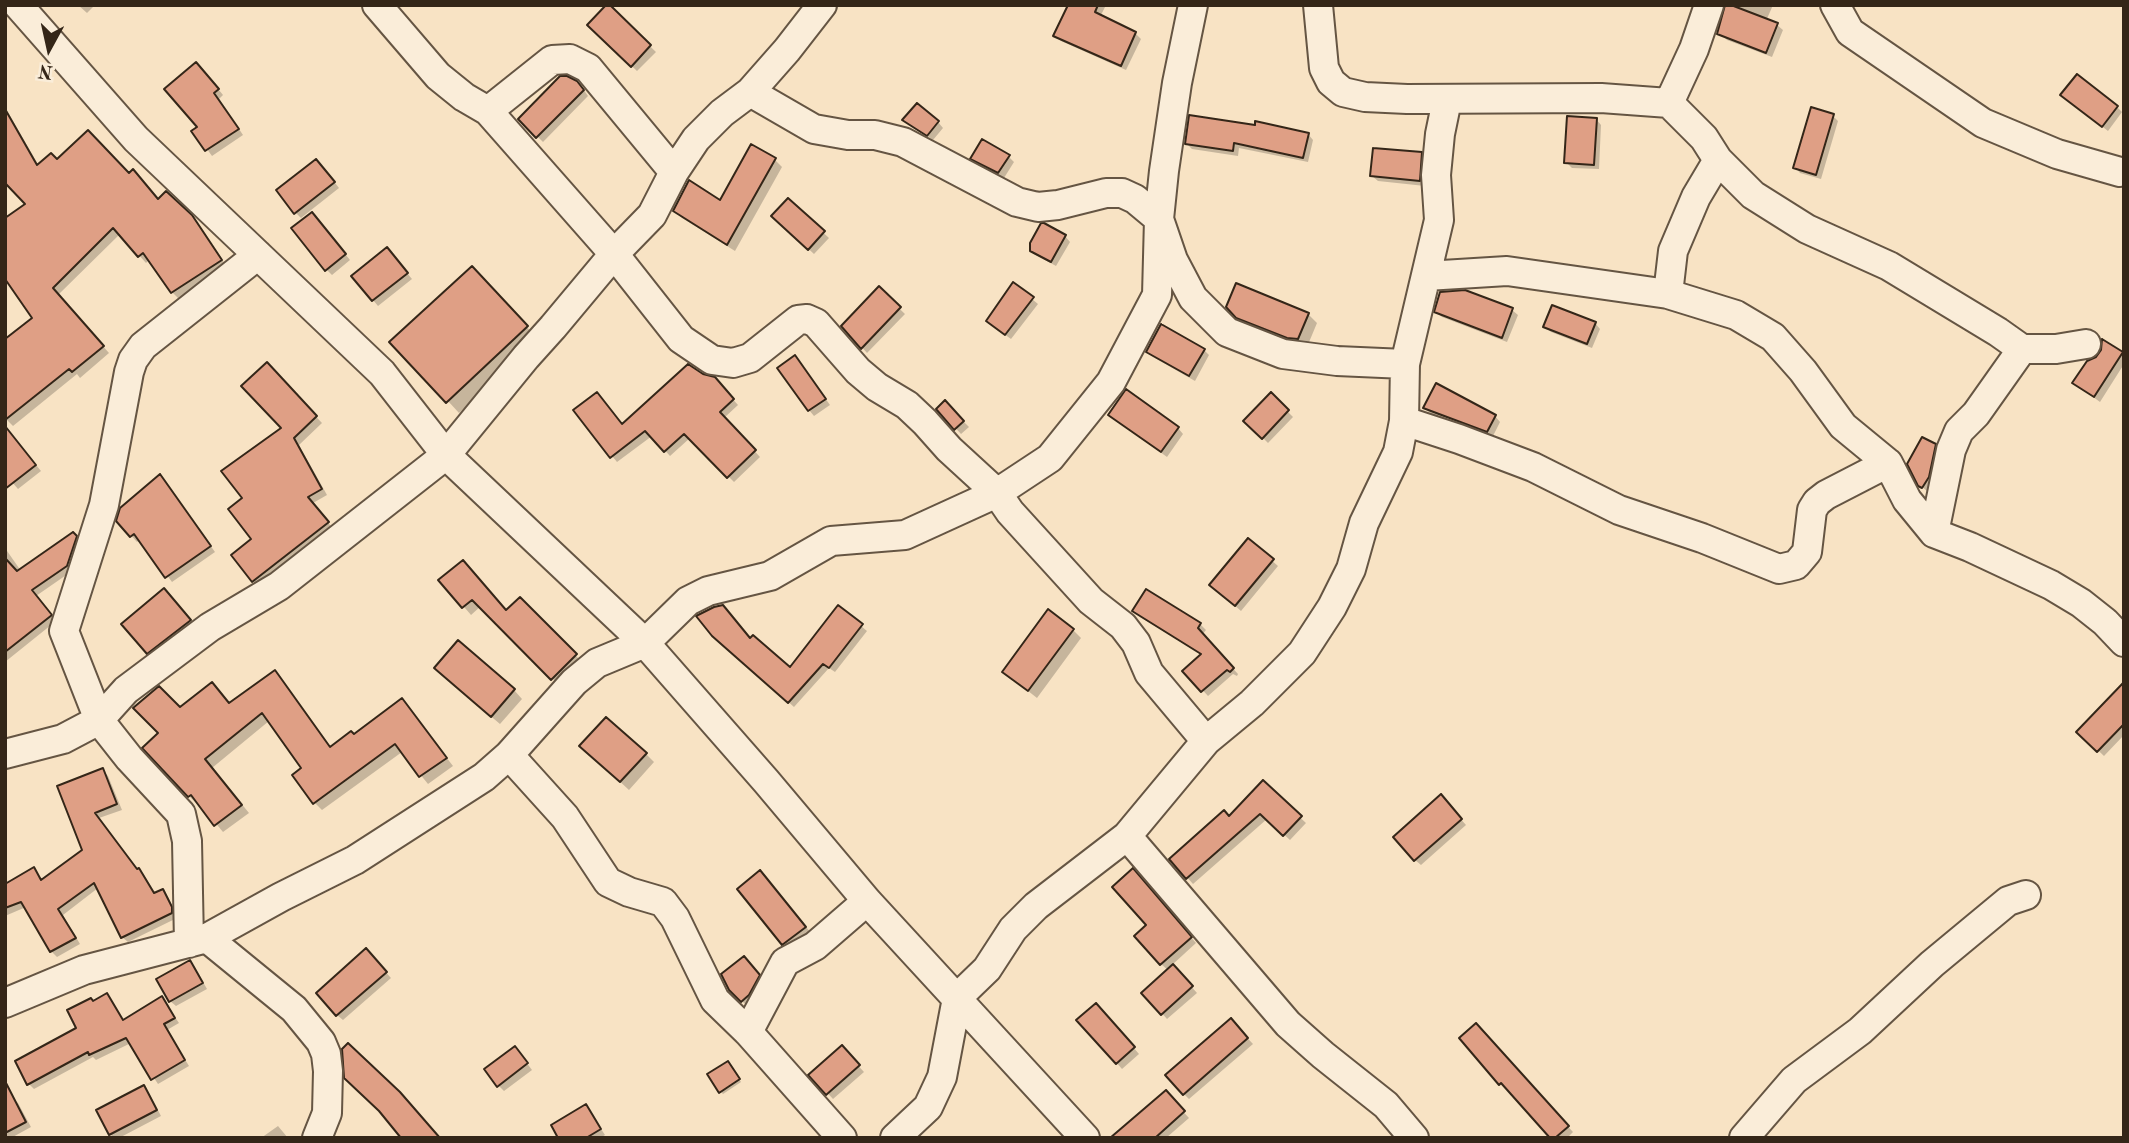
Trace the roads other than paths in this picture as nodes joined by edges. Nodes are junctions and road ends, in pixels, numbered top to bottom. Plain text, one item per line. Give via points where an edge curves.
1 (18, 5) edge
2 (377, 5) edge
3 (822, 5) edge
4 (1193, 5) edge
5 (1318, 5) edge
6 (1709, 5) edge
7 (1835, 5) edge
8 (750, 92) junction
9 (1447, 100) junction
10 (1669, 103) junction
11 (488, 111) junction
12 (1717, 160) junction
13 (674, 172) junction
14 (2120, 172) dead end
15 (1159, 219) junction
16 (614, 254) junction
17 (258, 255) junction
18 (1426, 275) junction
19 (1668, 294) junction
20 (2086, 344) dead end
21 (2022, 349) junction
22 (1405, 364) junction
23 (1404, 421) junction
24 (446, 455) junction
25 (1888, 463) junction
26 (998, 493) junction
27 (1934, 533) junction
28 (2124, 642) edge
29 (645, 643) junction
30 (99, 720) junction
31 (1206, 741) junction
32 (5, 754) edge
33 (509, 755) junction
34 (1127, 836) junction
35 (2026, 895) dead end
36 (867, 901) junction
37 (198, 941) junction
38 (957, 998) junction
39 (5, 1003) edge
40 (748, 1032) junction
41 (317, 1138) edge
42 (842, 1138) edge
43 (895, 1138) edge
44 (1085, 1138) edge
45 (1415, 1138) edge
46 (1744, 1138) edge

1 - 17 street via 136,139
2 - 11 street via 438,76
3 - 8 street
4 - 15 street via 1177,83
5 - 9 street via 1324,68 1343,92
6 - 10 street
7 - 14 street via 1850,32 1983,123 2057,154
8 - 13 street via 696,139
8 - 15 street via 814,129 904,142 1017,202 1058,205 1122,193
9 - 10 street
9 - 18 street via 1436,176 1439,220
10 - 12 street via 1704,138
11 - 13 street via 552,60 570,59 588,68
11 - 16 street
12 - 19 street via 1673,251
12 - 21 street via 1753,195 1807,229 1889,266
13 - 16 street via 652,215
15 - 22 street via 1193,298 1227,332 1283,354
15 - 26 street via 1157,295 1111,382 1050,458
16 - 24 street
16 - 26 street via 681,339 712,360 733,363 750,358 798,320 816,323 859,371 908,405
17 - 24 street via 382,373
17 - 30 street via 143,346 128,372 104,505 64,631
18 - 19 street via 1507,271
18 - 22 street
19 - 25 street via 1736,315 1773,337 1843,426
20 - 21 street
21 - 27 street via 1959,431
22 - 23 street
23 - 25 street via 1533,467 1619,510 1779,569 1796,565 1807,552 1817,502
23 - 31 street via 1398,452 1332,607 1302,653
24 - 29 street
24 - 30 street via 279,586 210,627 126,690
25 - 27 street via 1908,500
26 - 29 street via 905,535 831,541 770,576 708,591 688,601
26 - 31 street via 1091,601 1123,626 1149,673
27 - 28 street via 2051,585 2081,603
29 - 33 street via 597,663
29 - 36 street
30 - 32 street via 63,739
30 - 37 street via 181,814
31 - 34 street
33 - 37 street via 484,777 355,860
33 - 40 street via 565,817 608,882 663,902 715,1000
34 - 38 street via 1036,906 1013,929 988,969
34 - 45 street via 1289,1024 1386,1105
35 - 46 street via 2008,901 1860,1031 1794,1080
36 - 38 street
36 - 40 street via 815,946 785,962
37 - 39 street via 84,970
37 - 41 street via 294,1009 321,1042 328,1071 327,1113
38 - 43 street via 942,1077 928,1107
38 - 44 street
40 - 42 street

